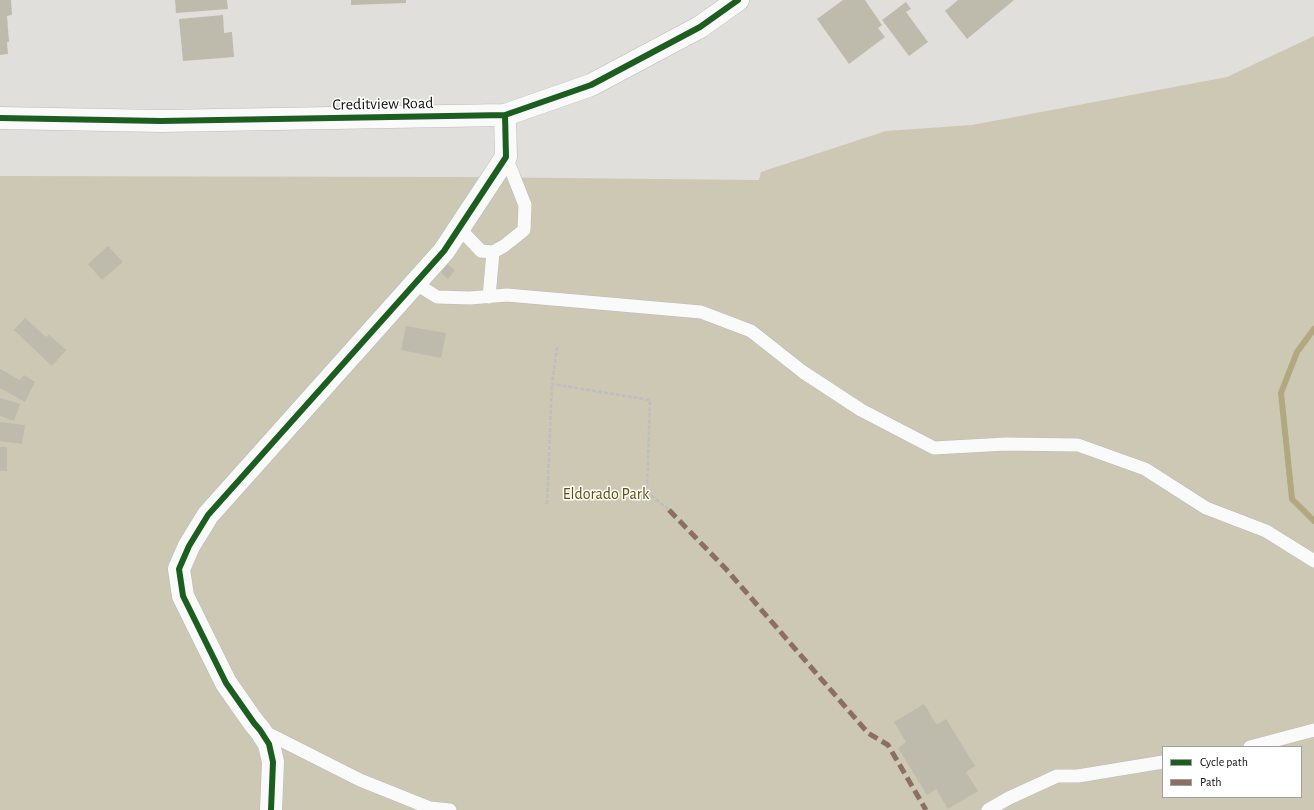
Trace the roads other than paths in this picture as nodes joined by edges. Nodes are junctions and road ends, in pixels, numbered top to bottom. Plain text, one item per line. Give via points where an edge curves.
1 (738, 0) edge
2 (505, 115) junction
3 (0, 118) edge
4 (506, 157) junction
5 (459, 228) junction
6 (493, 252) junction
7 (415, 283) junction
8 (490, 297) junction
9 (1314, 561) edge
10 (260, 730) junction
11 (1314, 730) edge
12 (1254, 746) edge
13 (1162, 762) edge
14 (270, 810) edge
15 (450, 810) edge
16 (988, 810) edge

1 - 2 street, Creditview Road via 700,27 591,85
2 - 3 street, Creditview Road via 161,121
2 - 4 street
4 - 5 street
4 - 6 lane via 525,205 524,230
5 - 6 lane via 481,251
5 - 7 street via 444,251
6 - 8 lane
7 - 8 lane via 437,296
7 - 10 street via 208,515 189,546 180,569 183,596 226,684
8 - 9 lane via 507,295 701,312 751,331 803,372 861,410 934,448 1006,444 1078,445 1145,469 1206,508 1266,531
10 - 14 street via 269,744 273,762
10 - 15 lane via 360,780 430,808
11 - 12 lane
13 - 16 lane via 1078,776 1057,776

